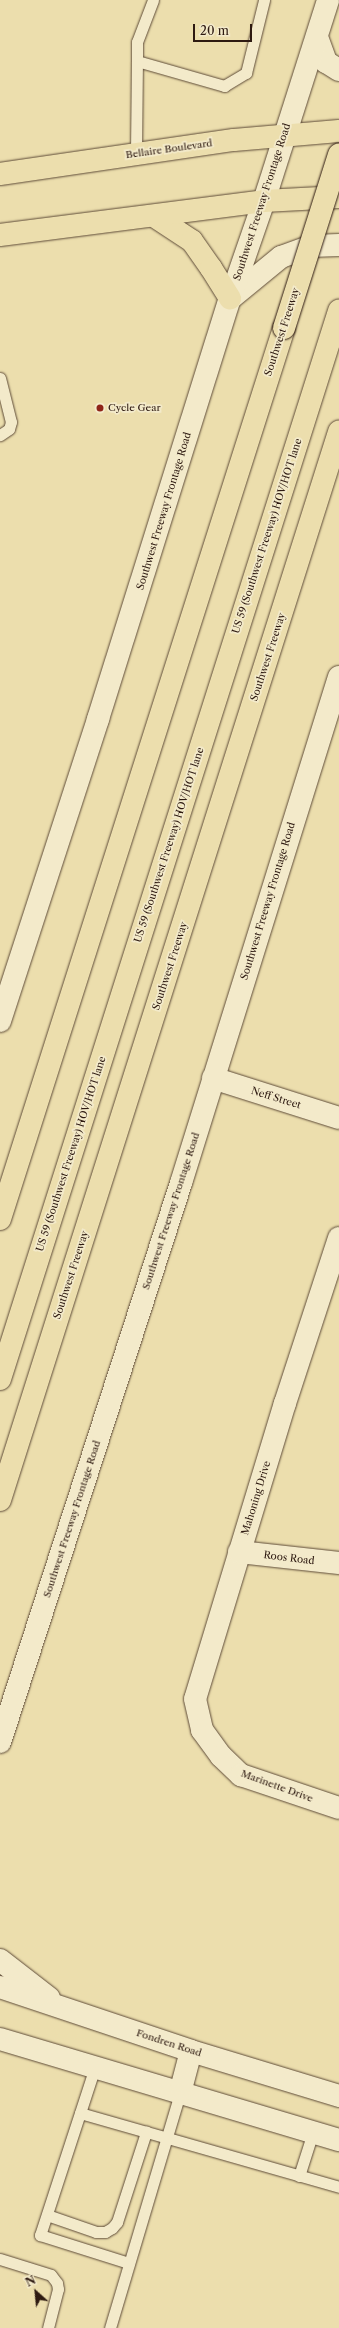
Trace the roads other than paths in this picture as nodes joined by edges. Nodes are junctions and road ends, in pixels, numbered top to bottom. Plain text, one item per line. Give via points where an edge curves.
1 (153, 0) edge
2 (264, 0) edge
3 (328, 0) edge
4 (317, 37) junction
5 (137, 61) junction
6 (339, 70) edge
7 (339, 131) edge
8 (283, 136) junction
9 (136, 153) junction
10 (339, 155) edge
11 (0, 174) edge
12 (339, 197) edge
13 (264, 201) junction
14 (154, 216) junction
15 (0, 235) edge
16 (339, 245) edge
17 (230, 299) junction
18 (337, 316) edge
19 (0, 378) edge
20 (339, 432) edge
21 (0, 435) edge
22 (339, 678) edge
23 (0, 1021) edge
24 (213, 1078) junction
25 (339, 1118) edge
26 (0, 1219) edge
27 (339, 1238) edge
28 (334, 1273) edge
29 (0, 1379) edge
30 (0, 1500) edge
31 (239, 1552) junction
32 (339, 1563) edge
33 (0, 1742) edge
34 (220, 1756) joint
35 (339, 1808) edge
36 (0, 1960) edge
37 (0, 1987) edge
38 (61, 2007) junction
39 (0, 2039) edge
40 (191, 2051) junction
41 (95, 2068) junction
42 (180, 2093) junction
43 (339, 2096) edge
44 (80, 2113) junction
45 (146, 2132) junction
46 (313, 2132) junction
47 (166, 2138) junction
48 (339, 2140) edge
49 (299, 2176) junction
50 (339, 2187) edge
51 (47, 2215) junction
52 (0, 2259) edge
53 (129, 2263) junction
54 (48, 2328) edge
55 (110, 2328) edge

1 - 5 lane via 137,42
2 - 5 lane via 246,73 224,86
3 - 4 main road, Southwest Freeway Frontage Road
4 - 6 main road via 326,62
4 - 8 main road, Southwest Freeway Frontage Road
5 - 9 lane
7 - 8 main road, Bellaire Boulevard
8 - 9 main road, Bellaire Boulevard
8 - 13 main road, Southwest Freeway Frontage Road
9 - 11 main road, Bellaire Boulevard
10 - 26 main road, Southwest Freeway, bridge
12 - 13 main road
13 - 14 main road
13 - 17 main road, Southwest Freeway Frontage Road
14 - 15 main road
14 - 17 main road via 192,241
16 - 17 main road via 311,246 281,257
17 - 23 main road, Southwest Freeway Frontage Road
18 - 29 main road, US 59 (Southwest Freeway) HOV/HOT lane
19 - 21 lane via 11,422 9,429
20 - 30 main road, Southwest Freeway
22 - 24 main road, Southwest Freeway Frontage Road
24 - 25 main road, Neff Street
24 - 33 main road, Southwest Freeway Frontage Road
27 - 28 main road, Mahoning Drive
28 - 31 main road, Mahoning Drive
31 - 32 main road, Roos Road
31 - 34 main road, Mahoning Drive via 196,1699 202,1730
34 - 35 main road, Marinette Drive via 241,1775
36 - 38 main road
37 - 38 main road, Fondren Road
38 - 40 main road, Fondren Road
39 - 41 main road
40 - 42 main road
40 - 43 main road, Fondren Road
41 - 42 main road
41 - 44 lane
42 - 46 main road
42 - 47 lane
44 - 45 lane
44 - 51 lane
45 - 47 lane
45 - 51 lane via 117,2222 112,2228 105,2232 96,2232
46 - 48 main road
46 - 49 lane
47 - 49 lane
47 - 53 lane
49 - 50 lane
51 - 53 lane via 40,2235
52 - 54 lane via 52,2275 58,2289
53 - 55 lane

